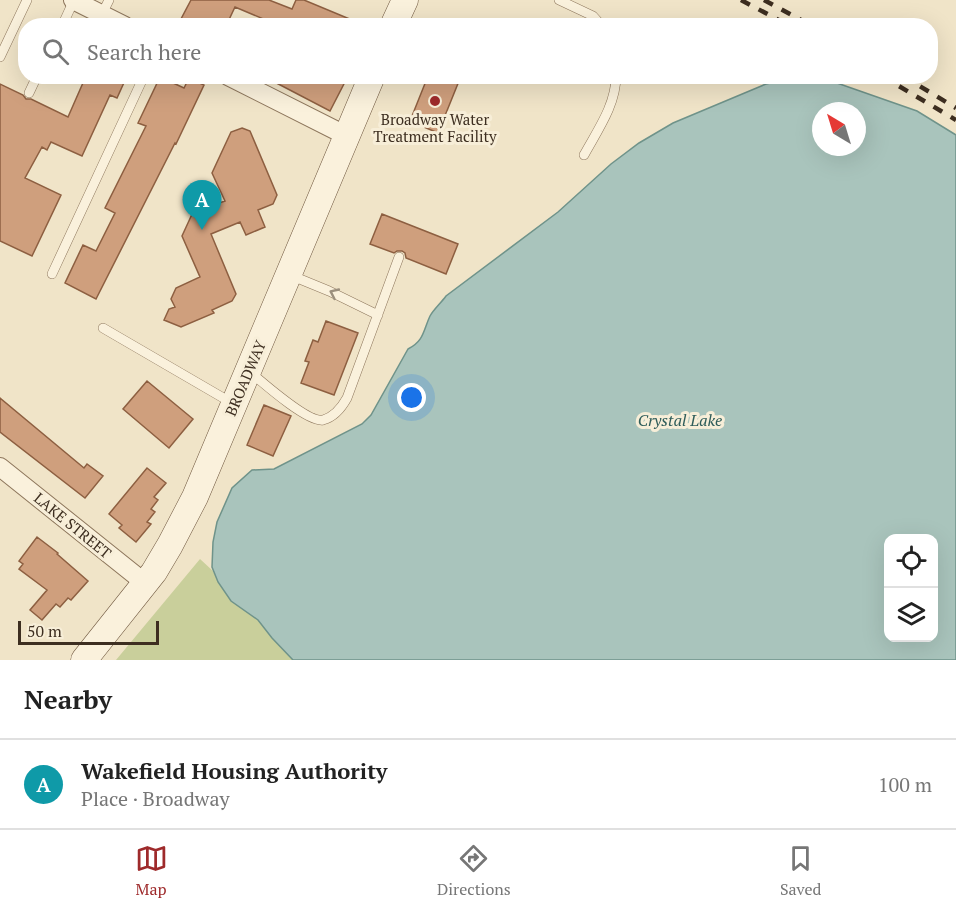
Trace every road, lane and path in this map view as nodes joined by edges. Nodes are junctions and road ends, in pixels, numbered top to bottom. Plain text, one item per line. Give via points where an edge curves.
1 (27, 0) edge
2 (74, 0) edge
3 (560, 0) edge
4 (106, 7) edge
5 (18, 18) edge
6 (66, 18) edge
7 (117, 18) edge
8 (595, 18) edge
9 (18, 19) edge
10 (0, 57) edge
11 (33, 84) edge
12 (140, 84) edge
13 (244, 84) edge
14 (369, 84) edge
15 (616, 84) edge
16 (29, 93) dead end
17 (346, 136) junction
18 (584, 155) dead end
19 (399, 257) dead end
20 (52, 274) dead end
21 (288, 275) junction
22 (378, 315) junction
23 (104, 328) dead end
24 (248, 371) junction
25 (235, 404) junction
26 (0, 467) edge
27 (145, 583) junction
28 (84, 660) edge

1 - 5 lane
2 - 4 street
2 - 6 lane
3 - 8 lane
4 - 7 street
9 - 10 lane
11 - 16 lane
12 - 20 lane
13 - 17 street
14 - 17 street, BROADWAY
15 - 18 lane via 609,109
17 - 21 street, BROADWAY
19 - 22 lane
22 -> 21 lane
21 - 24 street, BROADWAY
22 - 24 lane via 347,398 323,420 304,414
23 - 25 lane
24 - 25 street, BROADWAY
25 - 27 street, BROADWAY via 195,497
26 - 27 street, LAKE STREET
27 - 28 street, BROADWAY

